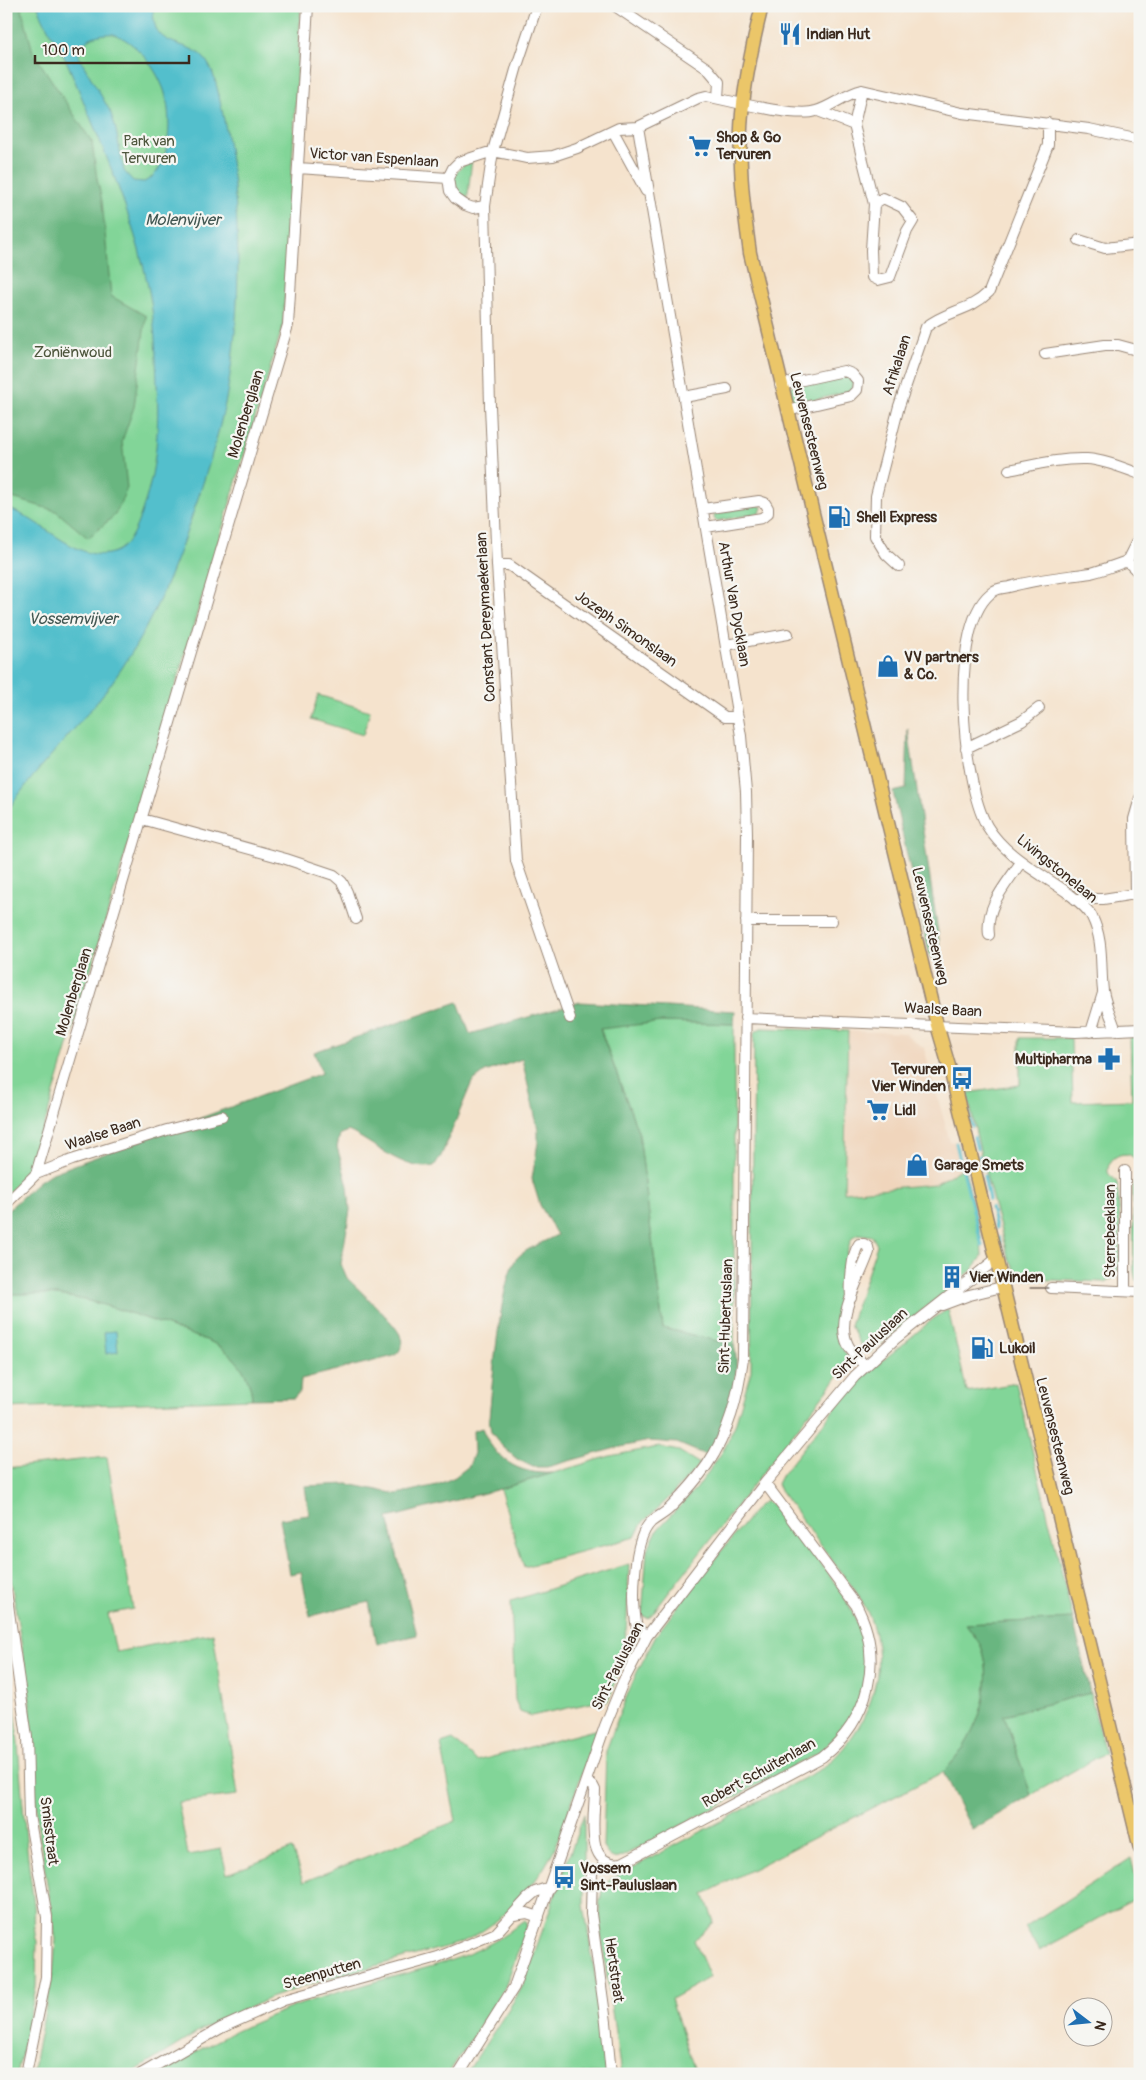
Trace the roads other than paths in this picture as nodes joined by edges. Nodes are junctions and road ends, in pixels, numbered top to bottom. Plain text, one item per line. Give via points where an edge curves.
1 (308, 6) edge
2 (537, 6) edge
3 (615, 6) edge
4 (762, 6) edge
5 (862, 90) junction
6 (718, 98) junction
7 (743, 103) junction
8 (818, 111) junction
9 (1048, 123) junction
10 (854, 125) junction
11 (638, 127) junction
12 (613, 131) junction
13 (1140, 140) edge
14 (493, 151) junction
15 (298, 168) junction
16 (448, 178) junction
17 (650, 199) junction
18 (874, 204) junction
19 (485, 206) junction
20 (1079, 240) dead end
21 (1140, 244) edge
22 (1140, 352) edge
23 (1045, 354) dead end
24 (780, 385) junction
25 (727, 389) dead end
26 (684, 397) junction
27 (788, 411) junction
28 (1008, 470) dead end
29 (1140, 474) edge
30 (703, 509) junction
31 (706, 527) junction
32 (1140, 535) edge
33 (1127, 561) junction
34 (497, 565) junction
35 (899, 566) dead end
36 (1140, 574) edge
37 (788, 634) dead end
38 (726, 644) junction
39 (1039, 708) dead end
40 (738, 717) junction
41 (966, 748) junction
42 (1140, 798) edge
43 (142, 819) junction
44 (1021, 862) junction
45 (1137, 895) edge
46 (1075, 899) junction
47 (1103, 899) junction
48 (1092, 916) junction
49 (356, 919) dead end
50 (746, 921) junction
51 (832, 921) dead end
52 (988, 935) dead end
53 (1103, 993) junction
54 (570, 1018) dead end
55 (745, 1018) junction
56 (936, 1025) junction
57 (1140, 1029) edge
58 (1116, 1031) junction
59 (1091, 1032) junction
60 (222, 1116) dead end
61 (1125, 1170) dead end
62 (36, 1174) junction
63 (6, 1204) edge
64 (995, 1260) junction
65 (1002, 1287) junction
66 (1051, 1288) dead end
67 (1125, 1291) junction
68 (1140, 1292) edge
69 (850, 1298) dead end
70 (928, 1312) junction
71 (865, 1366) junction
72 (765, 1483) junction
73 (6, 1591) edge
74 (647, 1636) junction
75 (586, 1781) junction
76 (581, 1794) junction
77 (595, 1807) junction
78 (1140, 1849) edge
79 (592, 1871) dead end
80 (550, 1887) junction
81 (514, 1914) junction
82 (539, 1917) junction
83 (26, 2074) edge
84 (141, 2074) edge
85 (459, 2074) edge
86 (611, 2074) edge

1 - 15 street, Molenberglaan
2 - 14 street, Constant Dereymaekerlaan
3 - 6 street via 708,69 719,82
4 - 7 main road, Leuvensesteenweg
5 - 8 street
5 - 9 street via 962,113
5 - 10 street
6 - 7 street
6 - 11 street via 698,98
7 - 8 street via 799,112
7 - 24 main road, Leuvensesteenweg via 741,158 745,222
8 - 10 street
9 - 13 street
9 - 35 street, Afrikalaan via 1048,145 989,292 979,303 936,319 926,327 900,406 876,496 875,536 886,554
10 - 18 street
11 - 12 street
11 - 17 street, Arthur Van Dycklaan
12 - 14 street via 553,156 527,158
12 - 17 street, Arthur Van Dycklaan
14 - 16 street via 459,162
14 - 19 street, Constant Dereymaekerlaan
15 - 16 street, Victor van Espenlaan
15 - 43 street, Molenberglaan via 288,326
16 - 19 street via 450,192 455,198 473,208
17 - 26 street, Arthur Van Dycklaan
18 - 18 street via 872,277 878,280 890,277 913,222 902,207 883,198
19 - 34 street, Constant Dereymaekerlaan
20 - 21 street via 1105,248
22 - 23 street via 1118,345 1105,345
24 - 27 main road, Leuvensesteenweg
24 - 27 street via 839,371 848,372 858,381 857,390 851,396
25 - 26 street
26 - 30 street, Arthur Van Dycklaan
27 - 56 main road, Leuvensesteenweg
28 - 29 street via 1060,460 1088,459
30 - 31 street, Arthur Van Dycklaan
30 - 31 street via 759,501 766,503 768,508 768,513 762,518
31 - 38 street, Arthur Van Dycklaan
32 - 33 street
33 - 36 street
33 - 41 street, Livingstonelaan via 1093,572 1028,581 994,590 977,609 968,641 964,691
34 - 40 street, Jozeph Simonslaan via 509,565 725,717
34 - 54 street, Constant Dereymaekerlaan via 516,861
37 - 38 street
38 - 40 street, Arthur Van Dycklaan
39 - 41 street via 1022,721
40 - 50 street, Arthur Van Dycklaan via 746,792
41 - 44 street, Livingstonelaan via 970,776 987,826
42 - 45 street via 1134,819
43 - 49 street via 334,875 342,882
43 - 62 street, Molenberglaan
44 - 46 street, Livingstonelaan
44 - 52 street via 990,910
45 - 47 street
46 - 47 street
46 - 48 street, Livingstonelaan
47 - 48 street
48 - 53 street, Livingstonelaan via 1101,947
50 - 51 street
50 - 55 street, Arthur Van Dycklaan
53 - 58 street, Livingstonelaan
53 - 59 street, Livingstonelaan
55 - 56 street, Waalse Baan
55 - 74 street, Sint-Hubertuslaan via 743,1358 739,1389 724,1434 707,1465 686,1492 651,1522 641,1538 633,1611 637,1628
56 - 59 street, Waalse Baan
56 - 64 main road, Leuvensesteenweg via 951,1073
57 - 58 street, Waalse Baan
58 - 59 street, Waalse Baan
60 - 62 street, Waalse Baan via 142,1138
61 - 67 street, Sterrebeeklaan
62 - 63 street, Waalse Baan
64 - 65 main road, Leuvensesteenweg
64 - 70 street, Sint-Pauluslaan
65 - 70 street, Sint-Pauluslaan via 958,1299
65 - 78 main road, Leuvensesteenweg
66 - 67 street, Sterrebeeklaan
67 - 68 street, Sterrebeeklaan
69 - 71 street via 844,1322 845,1338
70 - 71 street, Sint-Pauluslaan
71 - 72 street, Sint-Pauluslaan
72 - 74 street, Sint-Pauluslaan
72 - 77 street, Robert Schuitenlaan via 856,1606 866,1627 870,1669 857,1716 843,1738 822,1757 625,1862 612,1864 597,1853
73 - 83 street, Smisstraat via 27,1737 29,1816 46,1917 46,1977
74 - 75 street, Sint-Pauluslaan via 620,1690
75 - 76 street, Sint-Pauluslaan
75 - 77 street via 594,1788
76 - 77 street via 591,1799
76 - 80 street, Sint-Pauluslaan
79 - 86 street, Hertstraat via 591,1914
80 - 81 street, Steenputten via 535,1892
80 - 82 street, Sint-Pauluslaan
81 - 82 street via 527,1912
81 - 84 street, Steenputten via 496,1933 438,1957 284,2000 221,2028
82 - 85 street, Sint-Pauluslaan via 514,1987

